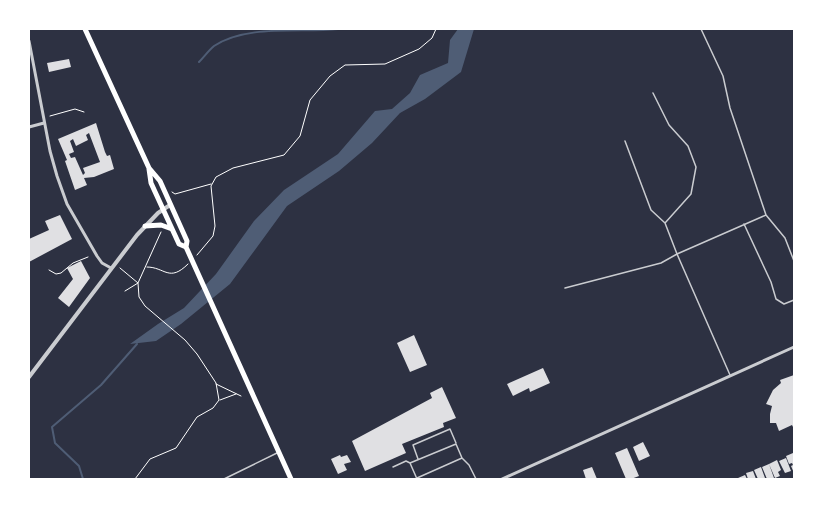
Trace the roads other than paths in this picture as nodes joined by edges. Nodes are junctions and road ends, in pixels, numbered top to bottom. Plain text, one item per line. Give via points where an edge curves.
1 (85, 29) edge
2 (701, 29) edge
3 (29, 41) edge
4 (653, 92) dead end
5 (44, 123) junction
6 (29, 128) edge
7 (625, 141) dead end
8 (149, 168) junction
9 (170, 205) junction
10 (163, 208) junction
11 (766, 215) junction
12 (665, 223) junction
13 (744, 224) junction
14 (145, 226) junction
15 (172, 229) junction
16 (186, 247) junction
17 (677, 254) junction
18 (794, 261) edge
19 (111, 268) junction
20 (565, 288) dead end
21 (794, 300) edge
22 (794, 347) edge
23 (29, 377) edge
24 (731, 377) junction
25 (456, 444) junction
26 (279, 452) junction
27 (462, 458) junction
28 (418, 459) junction
29 (410, 463) junction
30 (393, 467) dead end
31 (224, 479) edge
32 (291, 479) edge
33 (417, 479) edge
34 (476, 479) edge
35 (502, 479) edge

1 - 8 main road
2 - 11 lane via 723,76 730,108
3 - 5 street
4 - 12 lane via 670,125 688,146 696,167 691,194
5 - 6 street
5 - 19 street via 66,204 97,256 102,263
7 - 12 lane via 651,210
8 - 9 main road via 160,181
8 - 10 main road via 151,183
9 - 10 street
9 - 16 main road via 187,241
10 - 14 street
10 - 15 main road
11 - 13 lane
11 - 18 lane via 785,238
12 - 17 lane
13 - 17 lane
13 - 21 lane via 771,282 776,300 784,304
14 - 15 main road via 161,225
14 - 19 street
15 - 16 main road via 179,244
16 - 26 main road
17 - 20 lane via 660,263
17 - 24 lane
19 - 23 street
22 - 24 street
24 - 35 street
25 - 27 lane
25 - 28 lane
25 - 28 lane via 450,428 413,445
26 - 31 lane
26 - 32 main road
27 - 33 lane
27 - 34 lane
28 - 29 lane
29 - 30 lane via 406,461
29 - 33 lane

